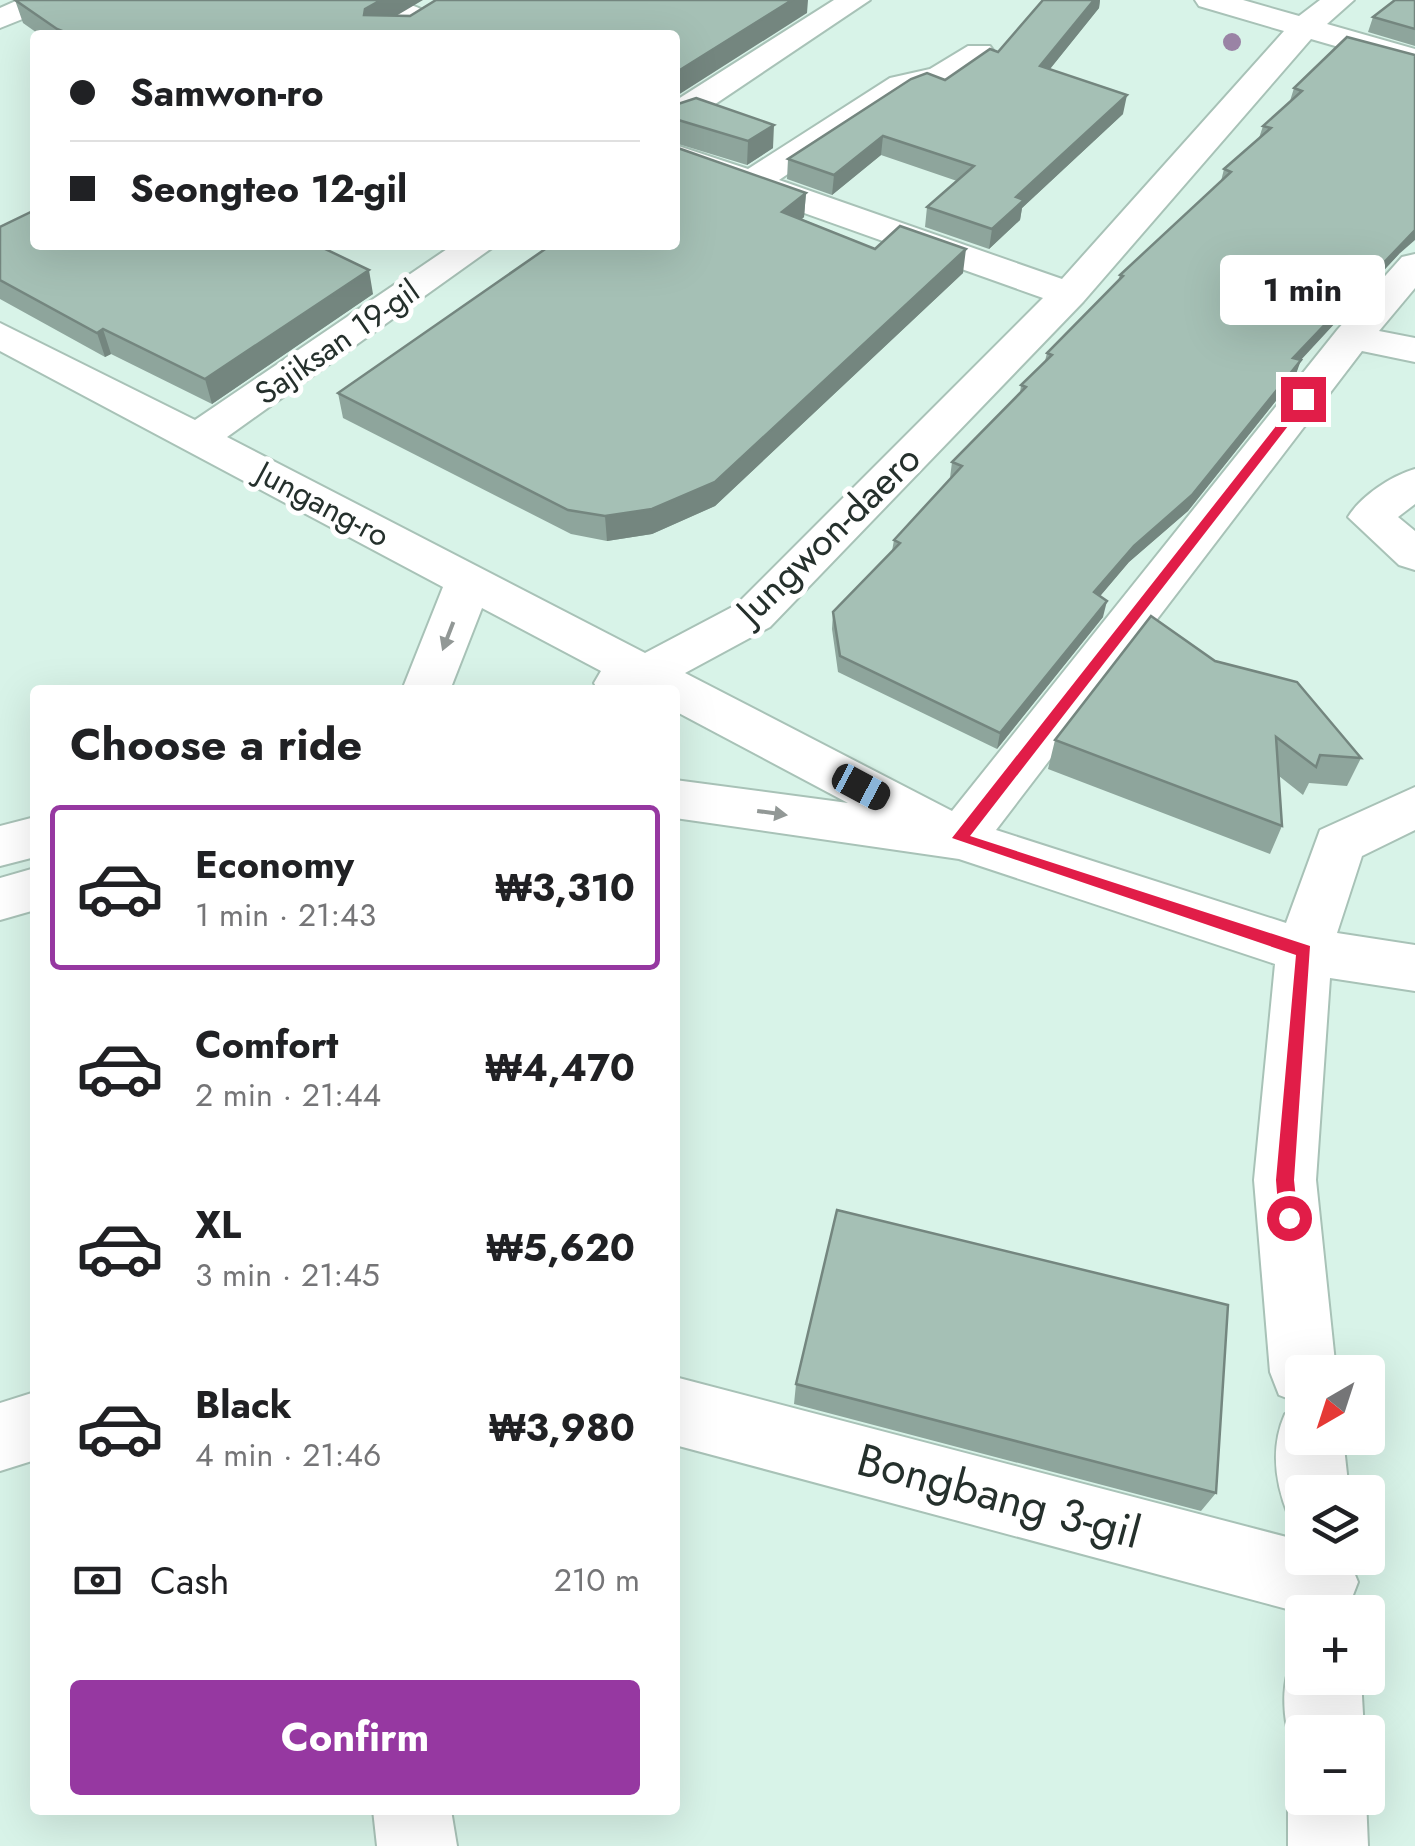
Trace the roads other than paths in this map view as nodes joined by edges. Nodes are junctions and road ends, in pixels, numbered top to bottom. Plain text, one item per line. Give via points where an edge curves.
1 (44, 0) edge
2 (373, 0) edge
3 (452, 0) edge
4 (795, 0) edge
5 (1210, 0) edge
6 (1339, 0) edge
7 (844, 6) edge
8 (418, 18) junction
9 (0, 19) edge
10 (1304, 27) junction
11 (0, 28) edge
12 (396, 30) edge
13 (30, 43) edge
14 (979, 53) edge
15 (1415, 59) edge
16 (680, 113) edge
17 (680, 157) edge
18 (752, 182) junction
19 (471, 250) edge
20 (1415, 265) edge
21 (1068, 294) junction
22 (0, 335) edge
23 (1352, 336) junction
24 (1415, 350) edge
25 (197, 438) junction
26 (1415, 483) edge
27 (1415, 555) edge
28 (469, 582) junction
29 (646, 674) junction
30 (428, 685) edge
31 (612, 685) edge
32 (667, 685) edge
33 (680, 692) edge
34 (680, 800) edge
35 (1415, 807) edge
36 (30, 838) edge
37 (960, 838) junction
38 (0, 846) edge
39 (30, 890) edge
40 (0, 899) edge
41 (1304, 951) junction
42 (1415, 968) edge
43 (1301, 1355) edge
44 (680, 1412) edge
45 (30, 1428) edge
46 (0, 1437) edge
47 (1322, 1584) edge
48 (413, 1815) edge
49 (1327, 1815) edge
50 (417, 1846) edge
51 (1328, 1846) edge

1 - 9 street
2 - 8 street
3 - 8 street
4 - 7 street
5 - 10 street
6 - 10 street, Jungwon-daero
7 - 16 street
8 - 12 street
10 - 15 street
10 - 21 street, Jungwon-daero
11 - 13 street
14 - 18 street via 940,77 902,86
17 - 18 street
18 - 21 street
19 - 25 street, Sajiksan 19-gil
20 - 23 street
21 - 29 street, Jungwon-daero via 752,616
22 - 25 street, Jungang-ro
23 - 24 street
23 - 37 street
25 - 28 street, Jungang-ro
26 - 27 street via 1370,517
28 - 29 street, Jungang-ro
28 -> 30 street
29 - 31 street, Jungwon-daero
29 - 32 street
33 - 37 street
34 -> 37 street
35 - 41 street via 1339,844
36 - 38 street
37 - 41 street
39 - 40 street
41 - 42 street
41 - 43 street via 1285,1180
44 - 47 street, Bongbang 3-gil
45 - 46 street
48 - 50 street
49 - 51 street

